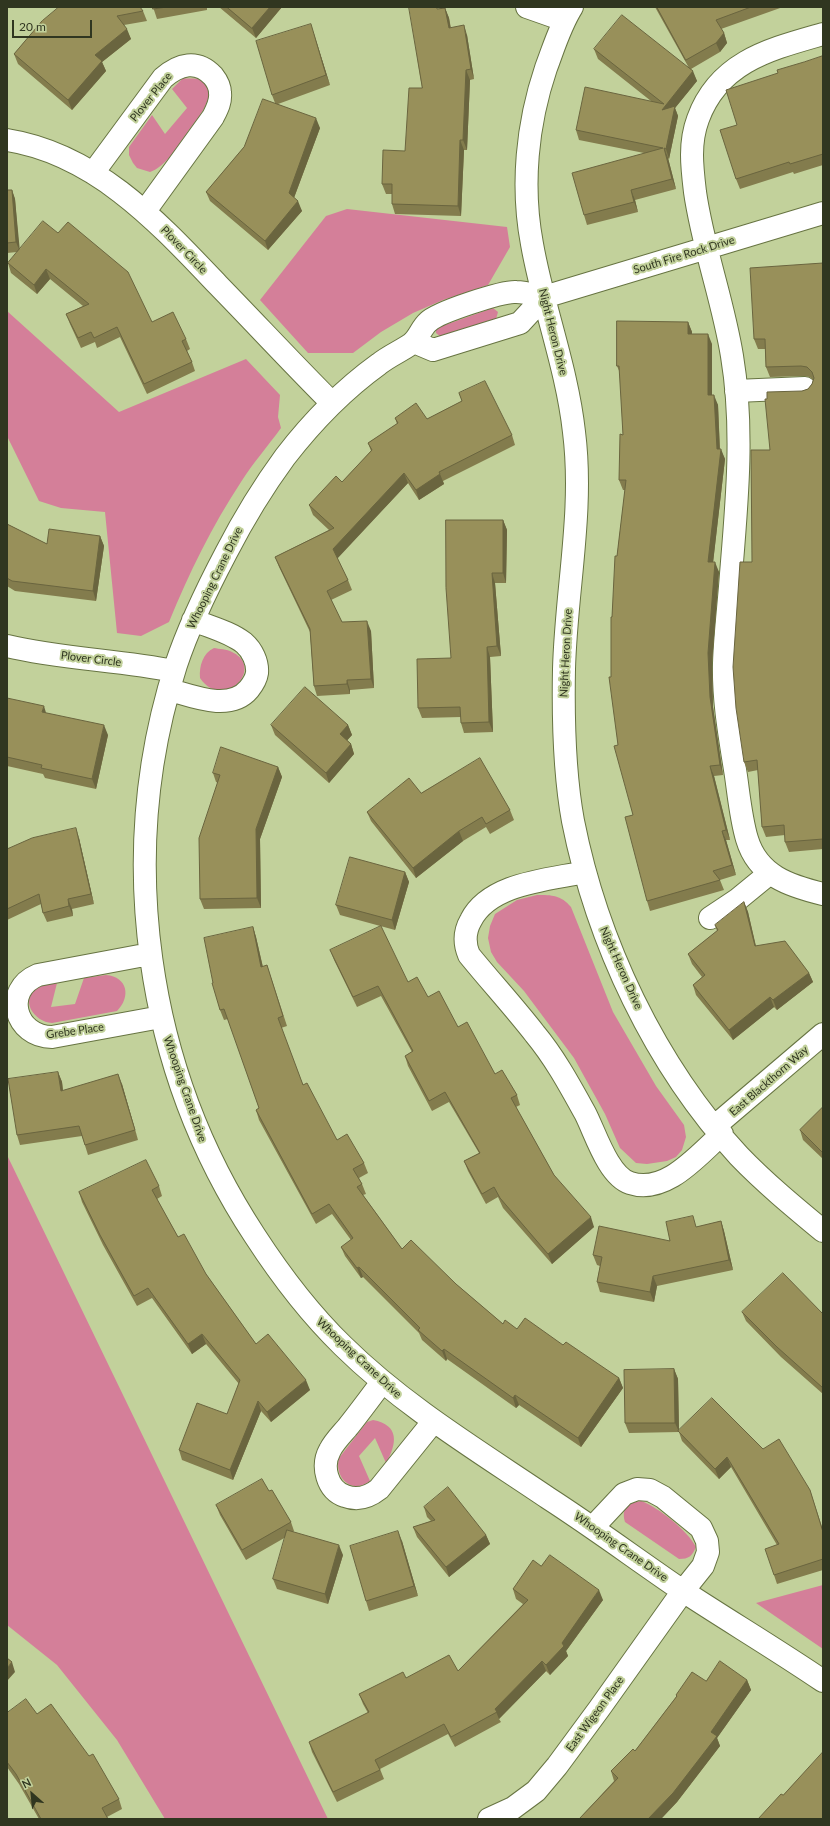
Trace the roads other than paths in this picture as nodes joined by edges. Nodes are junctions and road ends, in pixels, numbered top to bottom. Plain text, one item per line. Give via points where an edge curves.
1 (527, 7) edge
2 (568, 13) edge
3 (823, 34) edge
4 (7, 140) edge
5 (93, 173) junction
6 (145, 211) junction
7 (823, 213) edge
8 (706, 248) junction
9 (544, 297) junction
10 (414, 342) junction
11 (805, 388) edge
12 (736, 391) junction
13 (332, 403) junction
14 (193, 620) junction
15 (7, 646) edge
16 (172, 681) junction
17 (585, 872) junction
18 (770, 873) junction
19 (823, 894) edge
20 (710, 918) dead end
21 (150, 954) junction
22 (161, 1017) junction
23 (823, 1034) edge
24 (719, 1130) junction
25 (823, 1231) edge
26 (382, 1382) junction
27 (434, 1422) junction
28 (592, 1527) junction
29 (683, 1591) junction
30 (823, 1681) edge
31 (489, 1819) edge

1 - 2 street
2 - 9 street, Night Heron Drive via 538,93 532,118 527,168 531,243
3 - 8 street via 757,55 735,68 721,81 702,107 692,139 692,158 699,222
4 - 5 street, Plover Circle via 52,151
5 - 6 street, Plover Circle
5 - 6 street, Plover Place via 164,78 173,70 184,66 195,65 204,69 218,83 219,104 213,117
6 - 13 street, Plover Circle
7 - 8 street, South Fire Rock Drive
8 - 9 street, South Fire Rock Drive
8 - 12 street via 724,313
9 - 10 street via 520,323 433,350
9 - 10 street, Whooping Crane Drive via 512,291 451,310 427,322
9 - 17 street, Night Heron Drive via 570,401 577,457 578,486 564,668 564,713 569,791
10 - 13 street, Whooping Crane Drive via 377,365
11 - 12 street
12 - 18 street via 738,464 724,662 726,710 747,840 752,852
13 - 14 street, Whooping Crane Drive via 289,452 263,490 237,532
14 - 16 street, Whooping Crane Drive
14 - 16 street via 244,643 255,658 256,678 247,692 228,700 204,698
15 - 16 street, Plover Circle via 148,666
16 - 21 street, Whooping Crane Drive via 157,744 148,809 145,872
17 - 24 street, Night Heron Drive via 612,952 646,1023 677,1074
17 - 24 street, East Blackthorn Way via 510,888 495,895 475,911 469,924 465,935 469,955 536,1035 559,1068 588,1118 603,1151 622,1178 630,1183 645,1186 670,1178 684,1168
18 - 19 street via 787,884
18 - 20 street
21 - 22 street, Whooping Crane Drive
21 - 22 street, Grebe Place via 38,975 23,984 16,1006 27,1028 43,1037
22 - 26 street, Whooping Crane Drive via 203,1144 244,1219 312,1314
23 - 24 street, East Blackthorn Way
24 - 25 street, Night Heron Drive via 755,1172
26 - 27 street, Whooping Crane Drive
26 - 27 street via 330,1450 326,1471 331,1486 340,1494 350,1498 371,1496
27 - 28 street, Whooping Crane Drive
28 - 29 street, Whooping Crane Drive
28 - 29 street, East Wigeon Place via 624,1494 637,1489 650,1490 663,1497 701,1528 707,1541 708,1552 703,1566
29 - 30 street, Whooping Crane Drive
29 - 31 street, East Wigeon Place via 599,1709 536,1791 513,1808

